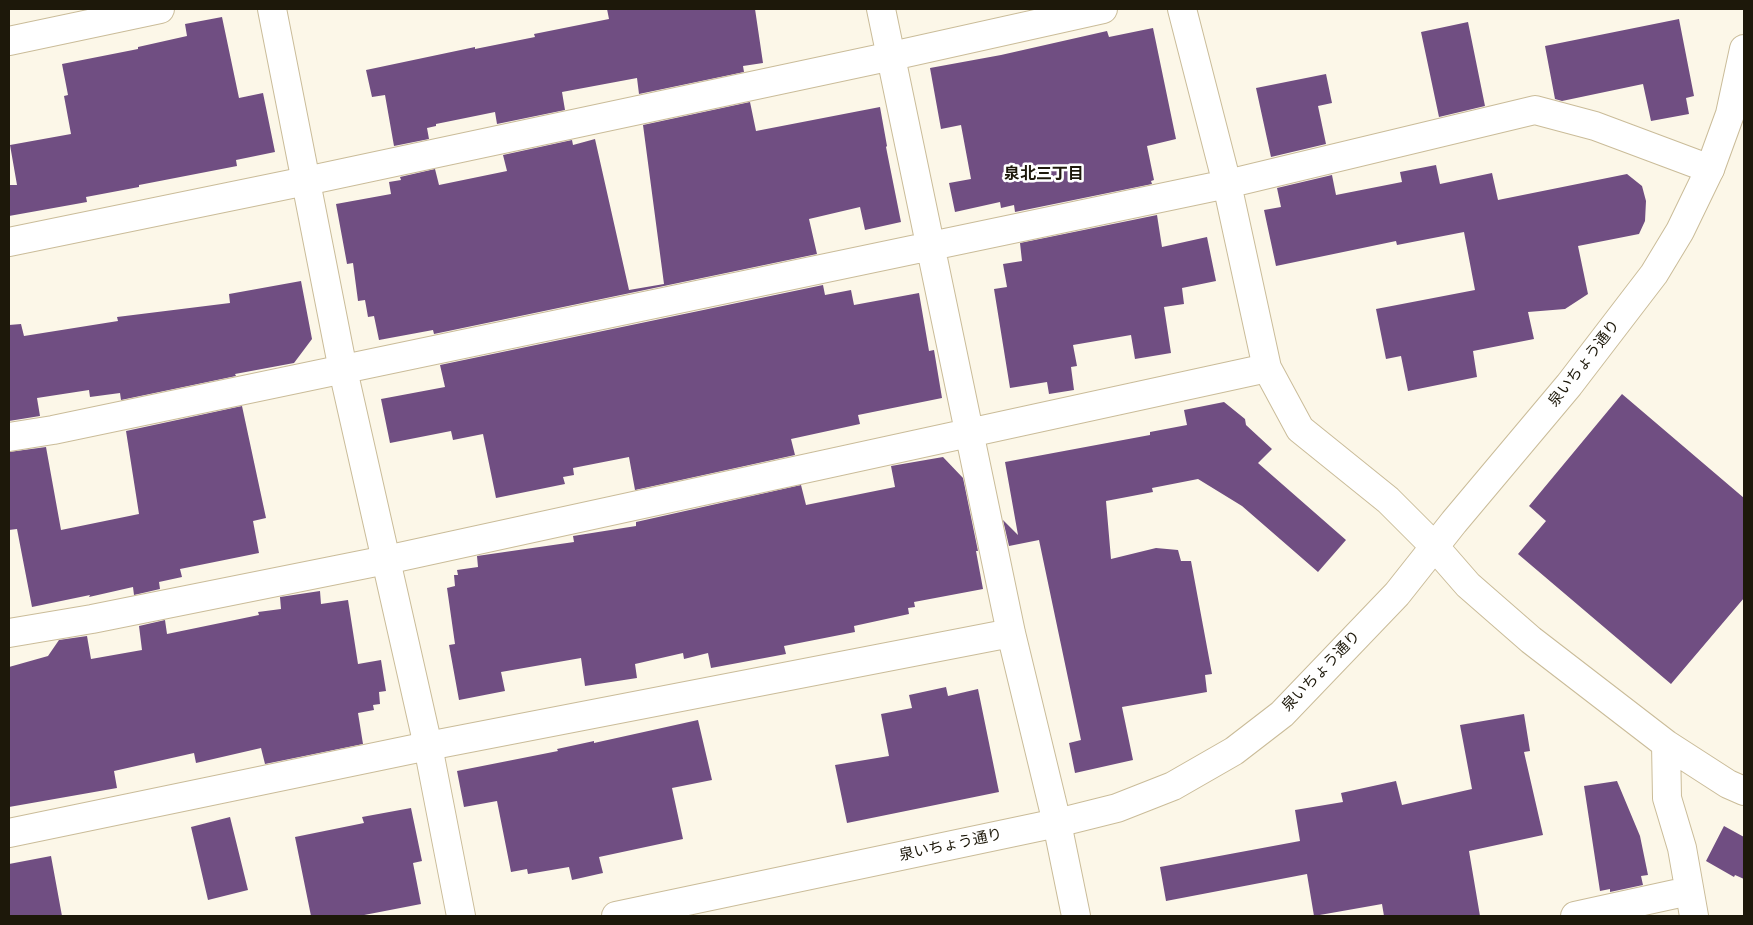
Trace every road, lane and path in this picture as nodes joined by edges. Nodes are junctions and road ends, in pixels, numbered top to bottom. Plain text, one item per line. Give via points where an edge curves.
1 (160, 9) edge
2 (272, 9) edge
3 (881, 9) edge
4 (1103, 9) edge
5 (1182, 9) edge
6 (9, 41) edge
7 (1744, 49) edge
8 (892, 56) junction
9 (1710, 168) junction
10 (306, 181) junction
11 (1227, 184) junction
12 (9, 242) edge
13 (930, 246) junction
14 (1267, 368) junction
15 (343, 370) junction
16 (970, 433) junction
17 (9, 437) edge
18 (1434, 546) junction
19 (386, 560) junction
20 (1011, 632) junction
21 (9, 634) edge
22 (1666, 744) junction
23 (428, 746) junction
24 (1744, 791) edge
25 (1057, 823) junction
26 (9, 833) edge
27 (1692, 904) edge
28 (461, 916) edge
29 (616, 916) edge
30 (1076, 916) edge
31 (1575, 916) edge

1 - 6 street
2 - 10 street
3 - 8 street
4 - 8 street
5 - 11 street
7 - 9 street, 泉いちょう通り via 1730,114
8 - 10 street
8 - 13 street
9 - 11 street via 1595,126 1535,110
9 - 18 street, 泉いちょう通り via 1680,231 1654,274 1569,385
10 - 12 street
10 - 15 street
11 - 13 street
11 - 14 street
13 - 15 street
13 - 16 street
14 - 16 street
14 - 18 street via 1300,429 1388,500
15 - 17 street
15 - 19 street
16 - 19 street
16 - 20 street
18 - 22 street via 1468,585 1531,640
18 - 25 street, 泉いちょう通り via 1397,594 1289,707 1234,751 1173,786 1117,808
19 - 21 street
19 - 23 street
20 - 23 street
20 - 25 street
22 - 24 street
22 - 27 street via 1667,798 1682,848
23 - 26 street
23 - 28 street
25 - 29 street, 泉いちょう通り
25 - 30 street
27 - 31 street

